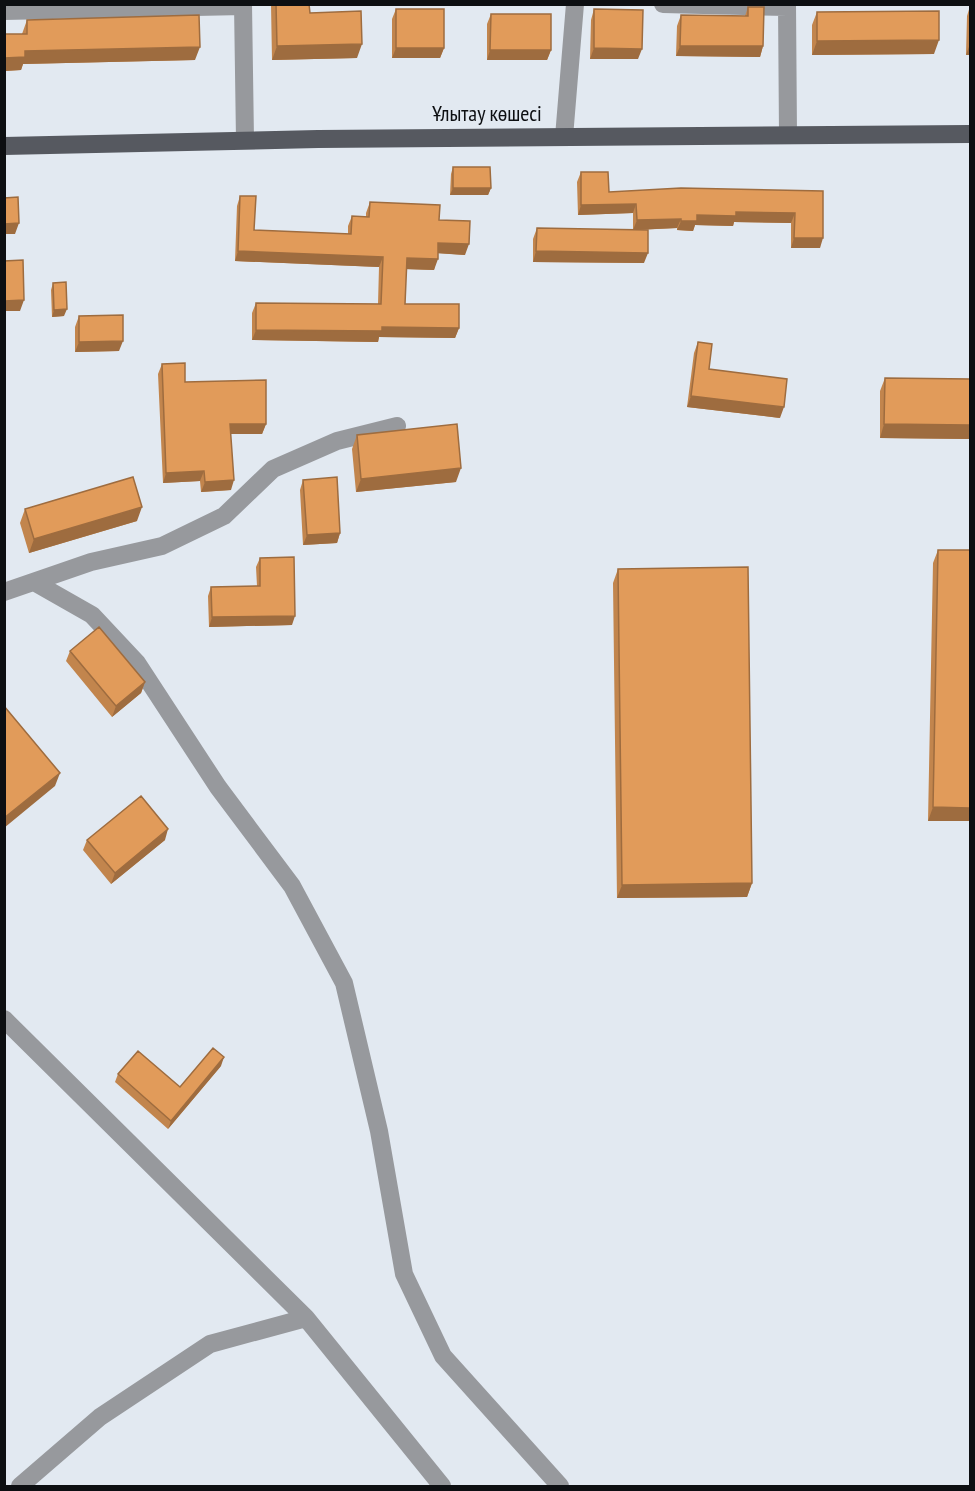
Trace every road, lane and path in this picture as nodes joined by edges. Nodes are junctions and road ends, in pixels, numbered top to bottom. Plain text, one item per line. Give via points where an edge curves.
1 (575, 4) edge
2 (663, 4) edge
3 (243, 5) edge
4 (787, 6) edge
5 (4, 11) edge
6 (970, 134) edge
7 (788, 135) junction
8 (564, 137) junction
9 (245, 140) junction
10 (4, 146) edge
11 (397, 426) dead end
12 (34, 582) junction
13 (4, 592) edge
14 (4, 1019) edge
15 (306, 1318) junction
16 (20, 1486) edge
17 (442, 1486) edge
18 (560, 1486) edge

1 - 8 street
2 - 4 street
3 - 5 street
3 - 9 street
4 - 7 street
6 - 7 main road, Ұлытау көшесі
7 - 8 main road, Ұлытау көшесі
8 - 9 main road, Ұлытау көшесі
9 - 10 main road, Ұлытау көшесі
11 - 12 street via 337,441 273,469 224,516 162,546 90,562
12 - 13 street
12 - 18 street via 92,615 137,663 218,787 292,886 344,983 379,1131 404,1274 443,1356
14 - 15 street
15 - 16 street via 210,1344 100,1417
15 - 17 street

